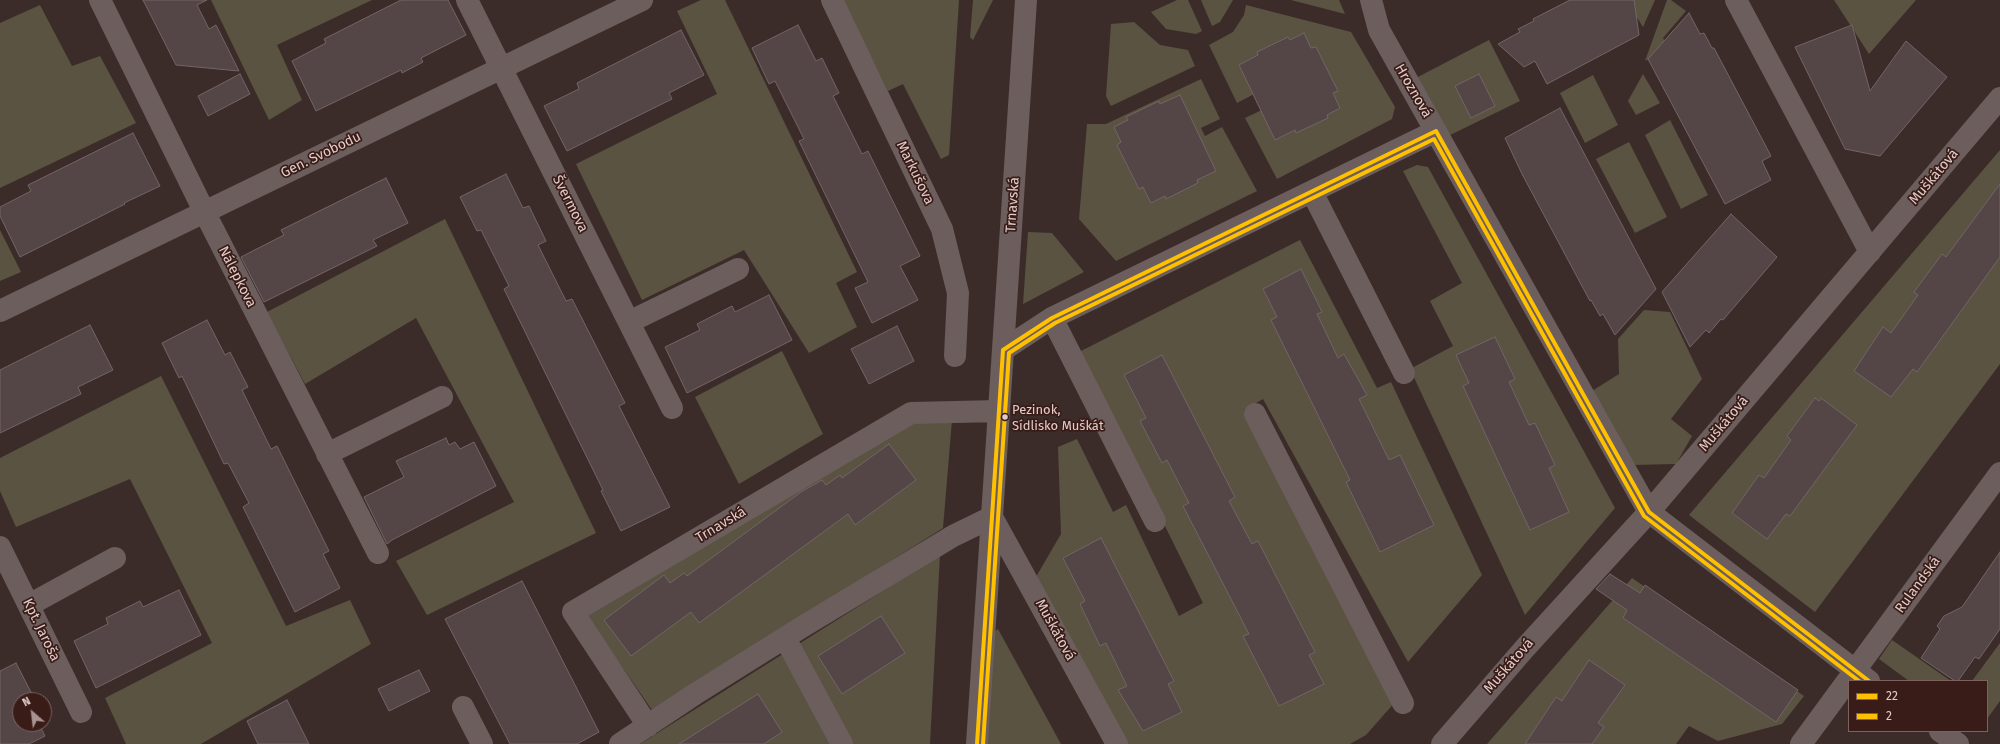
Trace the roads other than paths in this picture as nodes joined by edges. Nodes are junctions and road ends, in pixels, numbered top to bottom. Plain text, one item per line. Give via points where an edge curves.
1 (100, 0) edge
2 (467, 0) edge
3 (642, 0) edge
4 (832, 0) edge
5 (1026, 0) edge
6 (1371, 0) edge
7 (1736, 0) edge
8 (502, 68) junction
9 (2000, 98) edge
10 (1436, 132) junction
11 (1312, 192) junction
12 (204, 211) junction
13 (1870, 252) junction
14 (738, 269) dead end
15 (0, 311) edge
16 (1052, 318) junction
17 (629, 322) junction
18 (1003, 350) junction
19 (955, 356) dead end
20 (1404, 373) dead end
21 (442, 397) dead end
22 (672, 408) dead end
23 (999, 411) junction
24 (1256, 414) dead end
25 (327, 454) junction
26 (2000, 472) edge
27 (1649, 512) junction
28 (992, 517) junction
29 (1155, 521) dead end
30 (0, 547) edge
31 (378, 553) dead end
32 (114, 558) dead end
33 (29, 605) junction
34 (785, 638) junction
35 (1862, 676) edge
36 (1848, 687) edge
37 (1403, 703) dead end
38 (463, 707) dead end
39 (81, 712) dead end
40 (648, 726) junction
41 (1941, 732) edge
42 (482, 744) edge
43 (620, 744) edge
44 (842, 744) edge
45 (977, 744) edge
46 (1117, 744) edge
47 (1442, 744) edge
48 (1801, 744) edge
49 (1958, 744) edge

1 - 12 street, Nálepkova
2 - 8 street, Švermova
3 - 8 street, Gen. Svobodu
4 - 19 street, Markušova via 942,230 958,293
5 - 18 street, Trnavská
6 - 10 street, Hroznová via 1379,30
7 - 13 street
8 - 12 street, Gen. Svobodu
8 - 17 street, Švermova
9 - 13 street, Muškátová
10 - 11 street, Hroznová
10 - 27 street
11 - 16 street, Hroznová
11 - 20 street
12 - 15 street, Gen. Svobodu
12 - 25 street, Nálepkova
13 - 27 street, Muškátová
14 - 17 street
16 - 18 street, Hroznová
16 - 29 street
17 - 22 street, Švermova
18 - 23 street, Trnavská
21 - 25 street
23 - 28 street, Trnavská
23 - 40 street, Trnavská via 910,413 573,612
24 - 37 street
25 - 31 street, Nálepkova
26 - 35 street, Rulandská
27 - 35 street
27 - 47 street, Muškátová via 1524,648
28 - 34 street via 953,536
28 - 45 street, Trnavská
28 - 46 street, Muškátová
30 - 33 street, Kpt. Jaroša
32 - 33 street
33 - 39 street, Kpt. Jaroša
34 - 40 street
34 - 44 street
36 - 48 street, Rulandská via 1836,697
38 - 42 street
40 - 43 street
41 - 49 street

